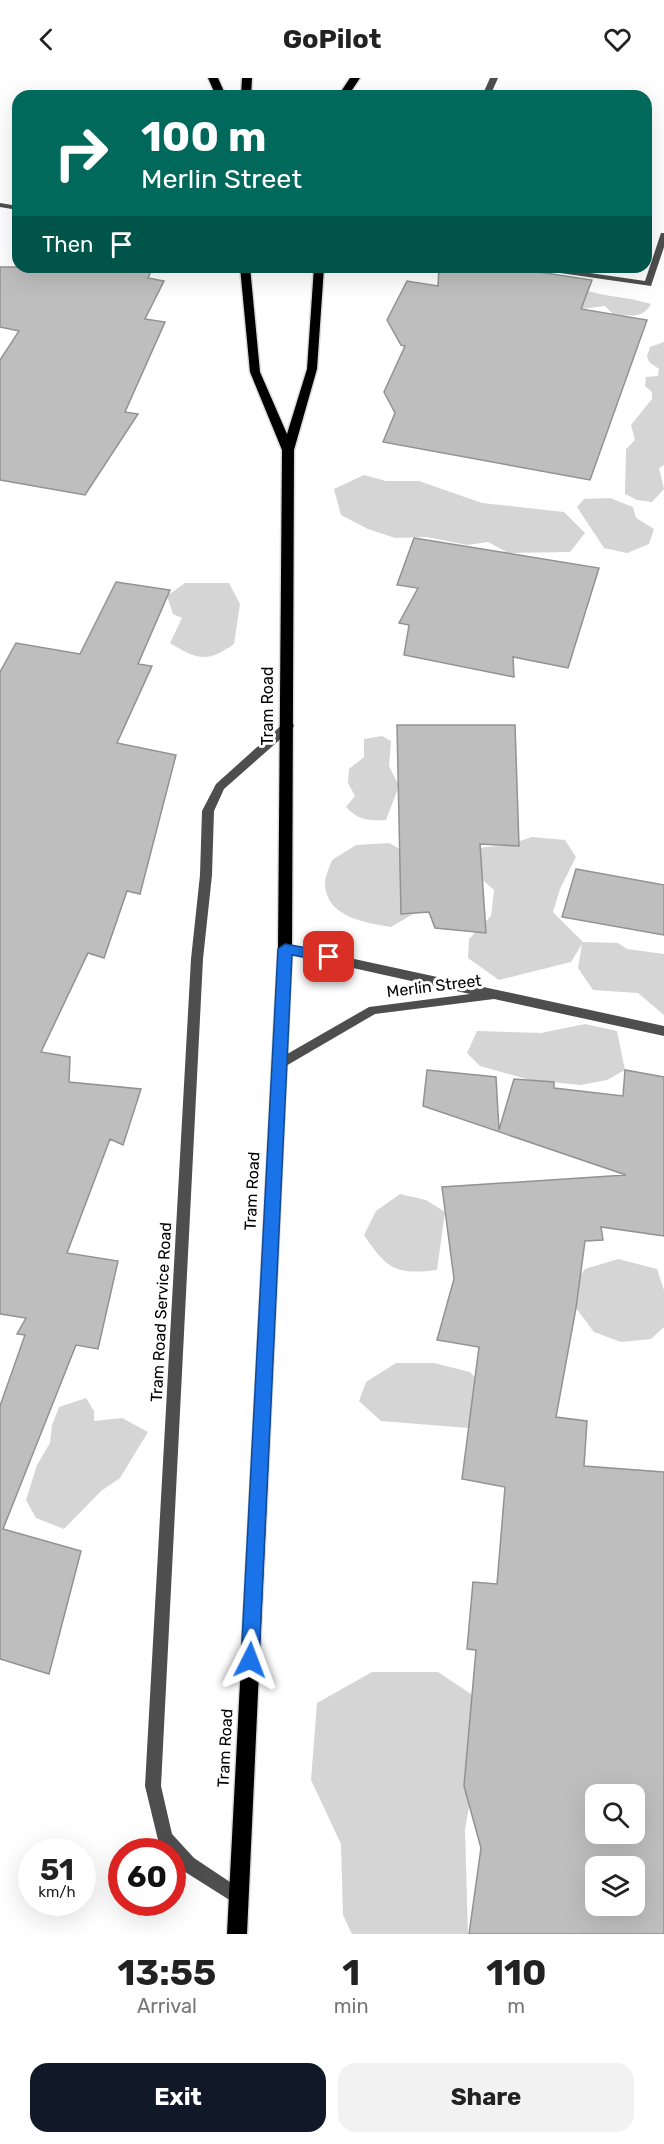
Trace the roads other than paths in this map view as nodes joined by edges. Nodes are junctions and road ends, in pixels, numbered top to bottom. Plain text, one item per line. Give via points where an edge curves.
1 (664, 235) edge
2 (652, 272) edge
3 (246, 273) edge
4 (318, 273) edge
5 (573, 273) edge
6 (652, 273) edge
7 (288, 450) junction
8 (289, 725) junction
9 (285, 949) junction
10 (500, 994) junction
11 (664, 1031) edge
12 (279, 1065) junction
13 (239, 1898) junction
14 (237, 1934) edge

1 - 2 street
3 - 7 main road, Tram Road via 255,372
4 - 7 main road, Tram Road via 312,369
5 - 6 street via 648,284
7 - 8 main road, Tram Road
8 - 9 main road, Tram Road
8 - 13 street, Tram Road Service Road via 220,787 208,811 153,1786 165,1838 188,1864
9 - 10 street, Merlin Street
9 - 12 main road, Tram Road
10 - 11 street, Merlin Street
10 - 12 street, Merlin Street via 373,1010
12 - 13 main road, Tram Road
13 - 14 main road, Tram Road

